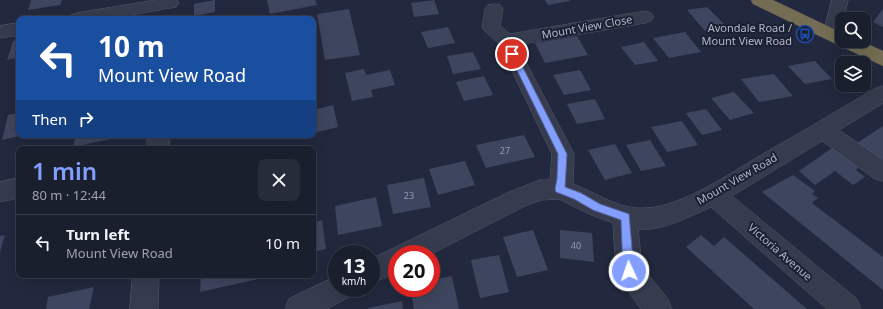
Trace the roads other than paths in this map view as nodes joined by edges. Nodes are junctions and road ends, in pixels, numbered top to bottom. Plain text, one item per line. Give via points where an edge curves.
1 (759, 0) edge
2 (840, 0) edge
3 (170, 7) edge
4 (494, 9) dead end
5 (840, 12) edge
6 (100, 16) edge
7 (645, 17) dead end
8 (16, 29) edge
9 (0, 32) edge
10 (835, 37) edge
11 (506, 41) junction
12 (859, 48) edge
13 (883, 59) edge
14 (883, 93) edge
15 (821, 129) junction
16 (883, 172) edge
17 (16, 189) edge
18 (560, 189) junction
19 (0, 192) edge
20 (714, 195) junction
21 (625, 217) junction
22 (424, 245) edge
23 (146, 278) edge
24 (328, 294) edge
25 (144, 309) edge
26 (299, 309) edge
27 (658, 309) edge
28 (847, 309) edge

1 - 10 highway
2 - 5 street
3 - 6 street
4 - 11 street via 491,28
7 - 11 street, Mount View Close
8 - 9 street
11 - 18 street via 563,154
12 - 13 highway
14 - 15 street, Mount View Road
15 - 16 street
15 - 20 street, Mount View Road
17 - 19 street
18 - 21 street, Mount View Road via 596,207
18 - 22 street, Mount View Road via 540,190 516,199
20 - 21 street, Mount View Road via 665,216 646,219
20 - 28 street, Victoria Avenue
21 - 27 street via 629,271
23 - 25 street
24 - 26 street

